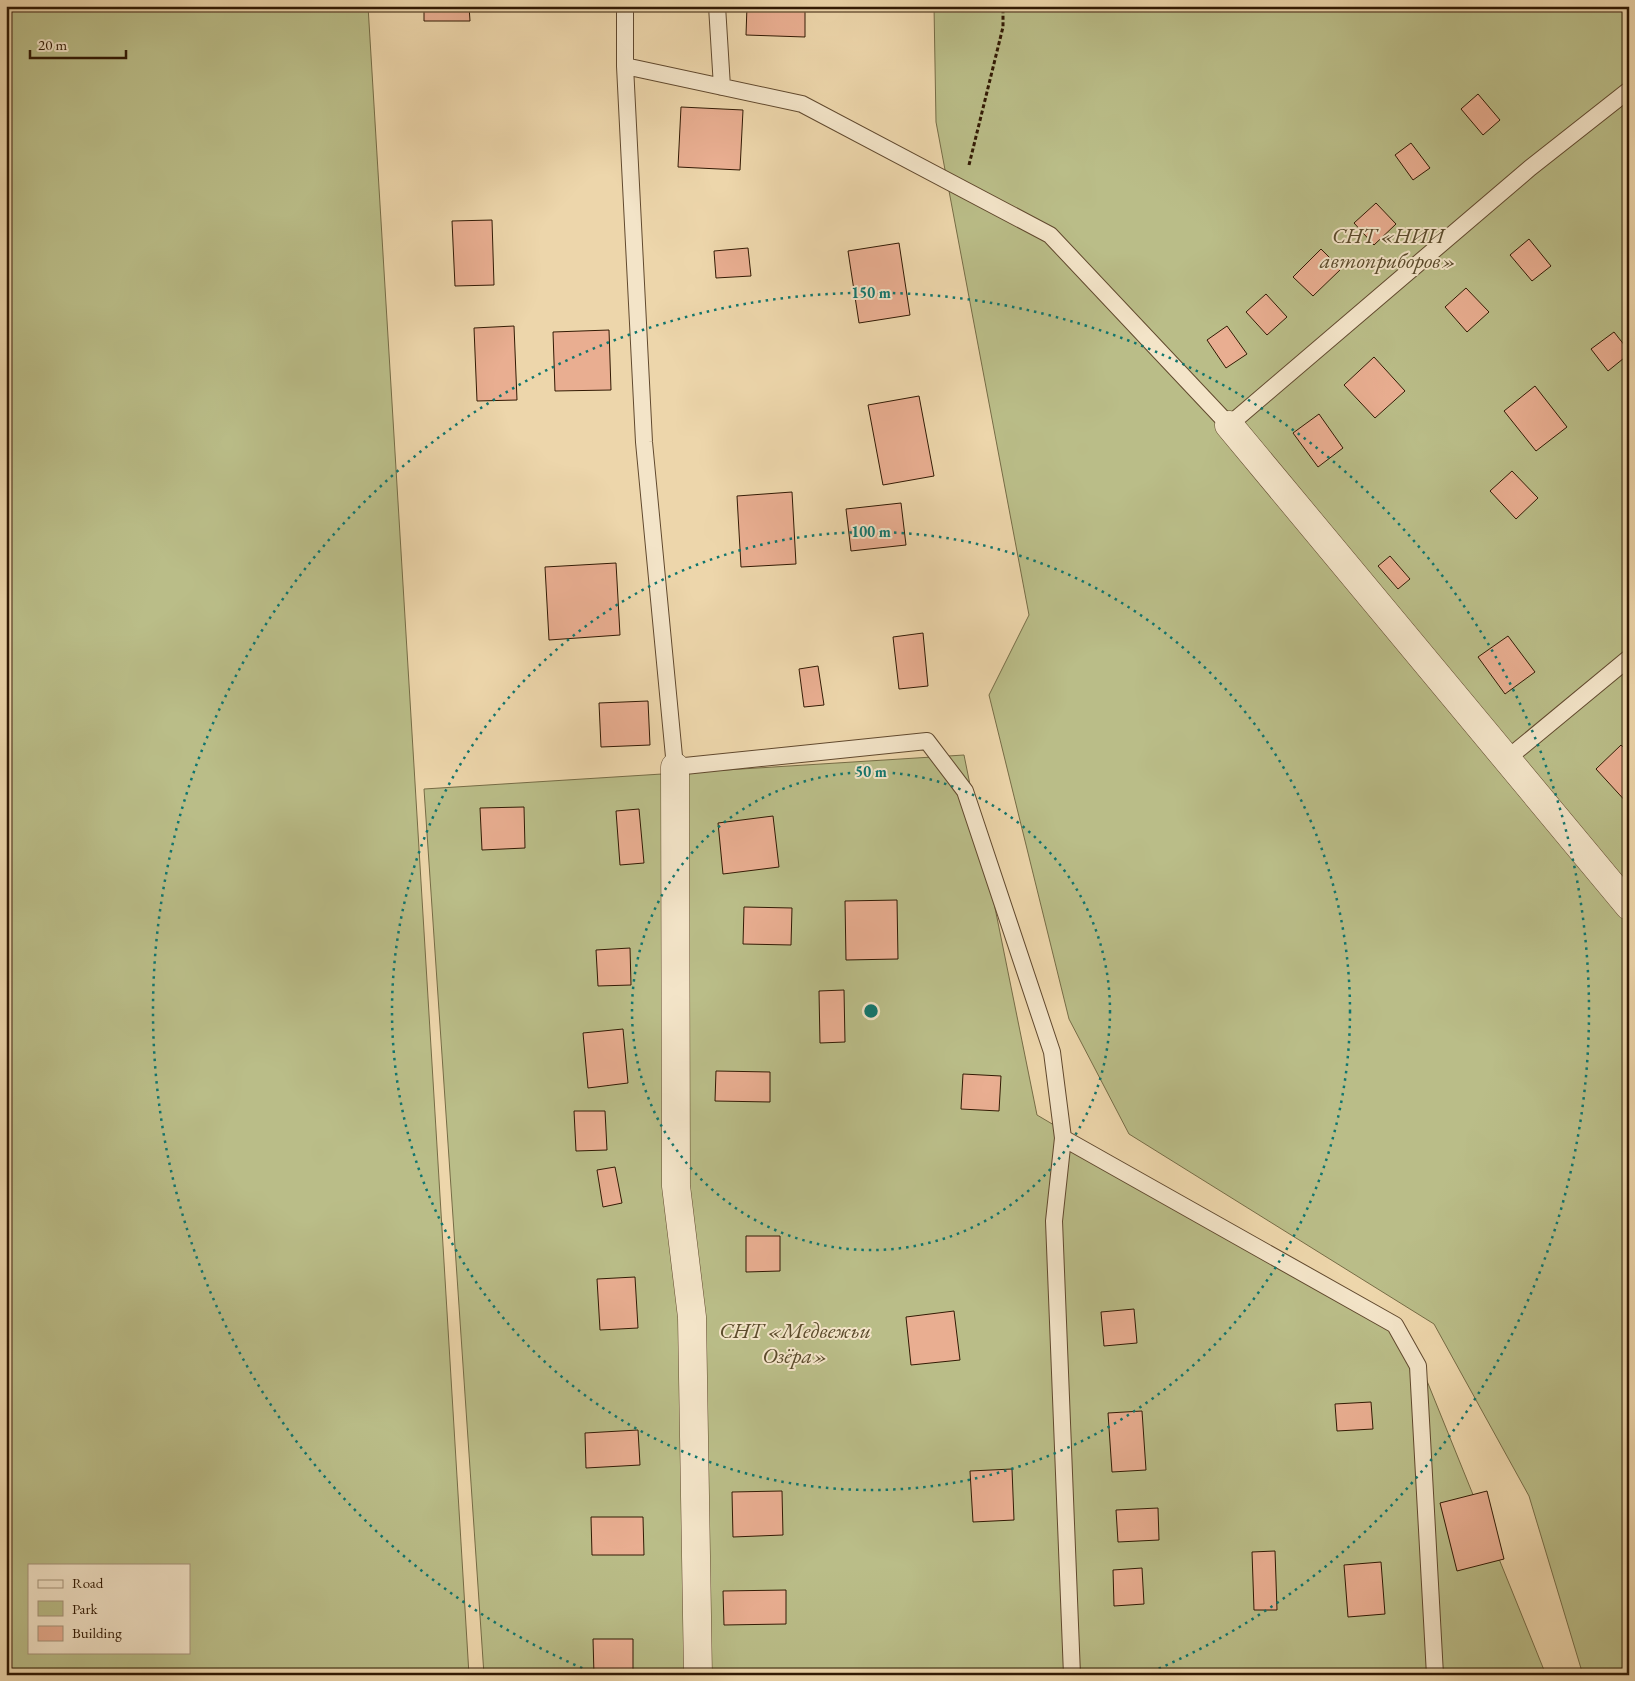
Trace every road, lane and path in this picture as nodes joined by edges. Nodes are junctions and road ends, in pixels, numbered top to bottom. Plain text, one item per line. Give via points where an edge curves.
1 (625, 6) edge
2 (717, 6) edge
3 (1003, 6) edge
4 (625, 66) junction
5 (722, 87) junction
6 (1629, 90) edge
7 (963, 187) junction
8 (1229, 425) junction
9 (1629, 658) edge
10 (1508, 758) junction
11 (675, 767) junction
12 (1629, 906) edge
13 (1063, 1138) junction
14 (698, 1675) edge
15 (1072, 1675) edge
16 (1434, 1675) edge

1 - 4 lane
2 - 5 lane
3 - 7 path via 1003,27
4 - 5 lane
4 - 11 lane via 644,442
5 - 7 lane via 802,104
6 - 8 lane via 1522,175
7 - 8 lane via 1050,235
8 - 10 street
9 - 10 lane
10 - 12 street
11 - 13 lane via 927,740 965,791 1052,1052
11 - 14 street via 676,1186 692,1317
13 - 15 lane via 1054,1222
13 - 16 lane via 1395,1325 1418,1366

